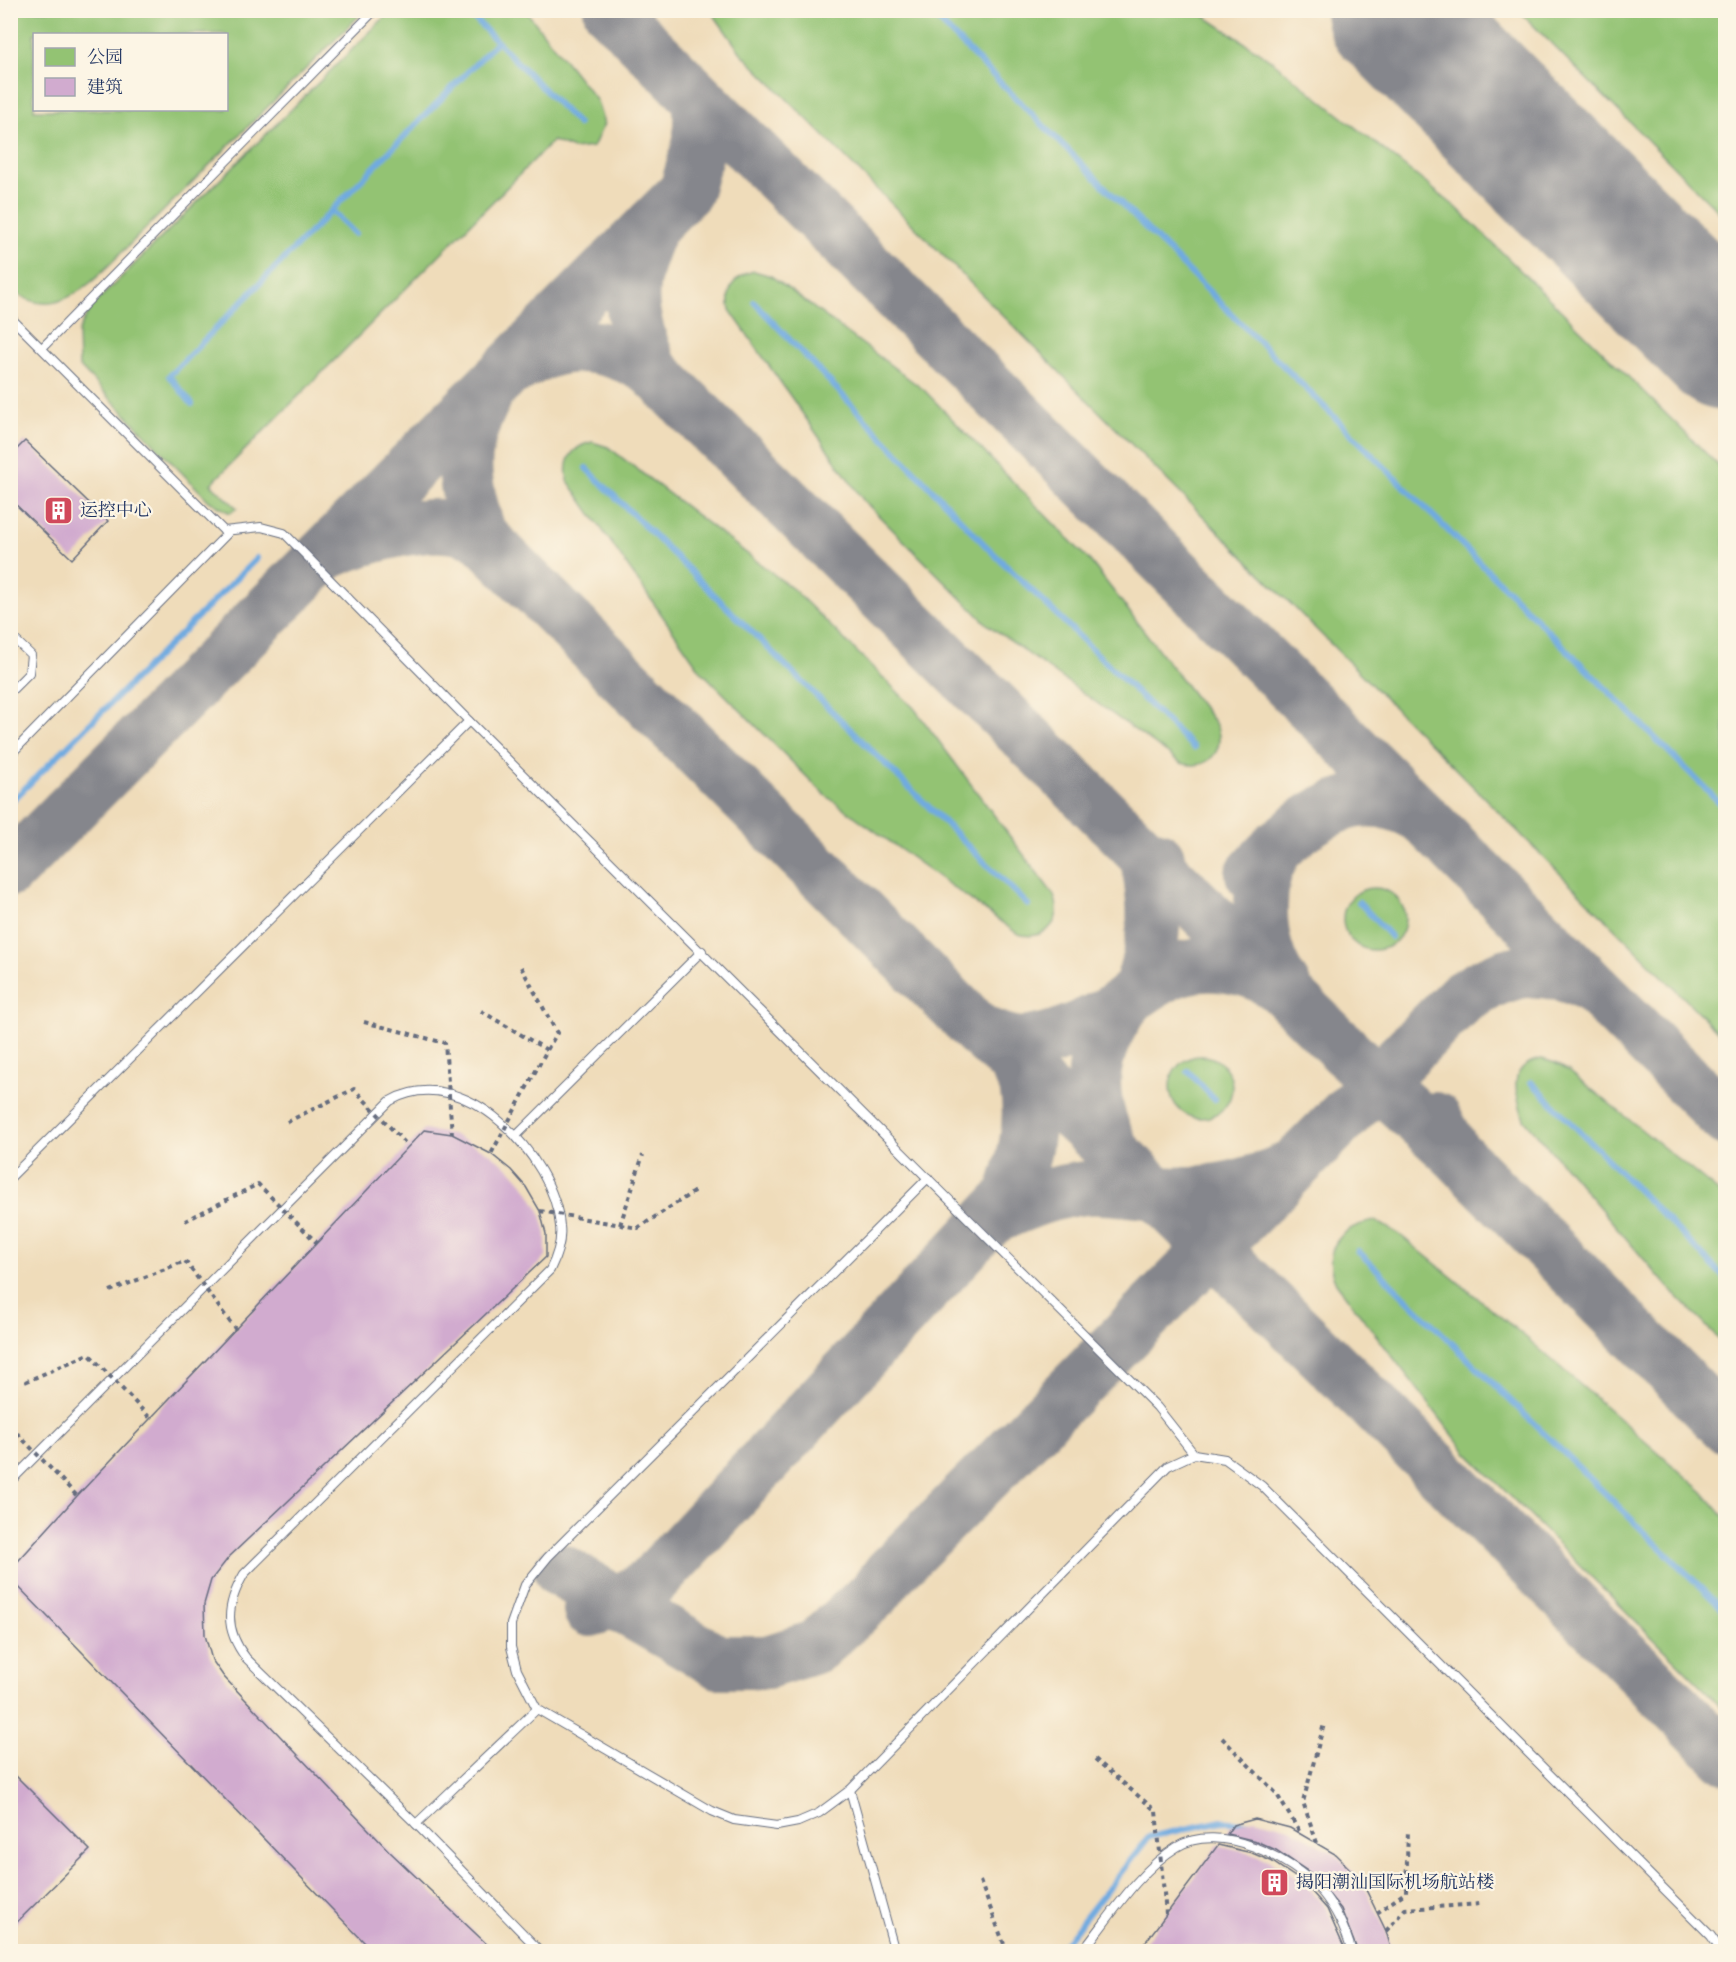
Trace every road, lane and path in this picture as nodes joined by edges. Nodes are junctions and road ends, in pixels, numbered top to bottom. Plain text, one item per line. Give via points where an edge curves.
1 (375, 10) edge
2 (10, 317) edge
3 (43, 347) junction
4 (224, 531) junction
5 (10, 635) edge
6 (10, 692) edge
7 (468, 721) junction
8 (10, 755) edge
9 (702, 951) junction
10 (521, 967) dead end
11 (481, 1011) dead end
12 (364, 1022) dead end
13 (547, 1050) junction
14 (287, 1122) dead end
15 (452, 1134) dead end
16 (516, 1137) junction
17 (408, 1146) dead end
18 (491, 1154) dead end
19 (643, 1155) dead end
20 (10, 1178) edge
21 (928, 1178) junction
22 (695, 1191) dead end
23 (540, 1211) dead end
24 (185, 1221) dead end
25 (620, 1225) junction
26 (316, 1243) dead end
27 (110, 1291) dead end
28 (236, 1330) dead end
29 (25, 1382) dead end
30 (152, 1419) dead end
31 (10, 1430) edge
32 (1194, 1454) junction
33 (10, 1482) edge
34 (77, 1496) dead end
35 (537, 1709) junction
36 (1324, 1724) dead end
37 (1222, 1738) dead end
38 (1095, 1759) dead end
39 (850, 1790) junction
40 (416, 1824) junction
41 (1408, 1830) dead end
42 (1300, 1834) dead end
43 (1317, 1844) dead end
44 (980, 1881) dead end
45 (1481, 1904) dead end
46 (1377, 1913) dead end
47 (1166, 1914) dead end
48 (1386, 1931) dead end
49 (542, 1952) edge
50 (895, 1952) edge
51 (1007, 1952) edge
52 (1082, 1952) edge
53 (1352, 1952) edge
54 (1722, 1952) edge

1 - 3 lane
2 - 3 lane
3 - 4 lane
4 - 7 lane via 261,527 284,533
4 - 8 lane via 227,534
5 - 6 lane via 31,655 29,674
7 - 9 lane
7 - 20 lane
9 - 16 lane
9 - 21 lane
10 - 13 path via 557,1033
11 - 13 path, bridge
12 - 15 path, bridge via 445,1043
13 - 18 path, bridge
14 - 17 path, bridge via 354,1089
16 - 33 lane via 486,1110 437,1090 405,1092 390,1101
16 - 40 lane via 540,1170 553,1196 561,1226 559,1252 550,1270 244,1574 232,1595 234,1644
19 - 25 path
21 - 32 lane via 1157,1407
21 - 35 lane via 548,1557 525,1585 511,1624 511,1647 517,1670
22 - 25 path, bridge via 638,1228
23 - 25 path, bridge
24 - 26 path, bridge via 258,1184
27 - 28 path, bridge via 185,1261
29 - 30 path, bridge via 89,1354
31 - 34 path, bridge
32 - 39 lane via 1168,1466
32 - 54 lane via 1225,1459 1262,1486 1711,1936
35 - 39 lane via 734,1820 777,1826 798,1822 819,1813
35 - 40 lane
36 - 43 path via 1303,1802
37 - 42 path via 1276,1792
38 - 47 path, bridge via 1156,1810
39 - 50 lane
40 - 49 lane
41 - 46 path via 1406,1893
44 - 51 path
45 - 48 path via 1406,1909
52 - 53 lane via 1145,1875 1178,1846 1209,1836 1254,1846 1288,1864 1320,1890 1342,1920

